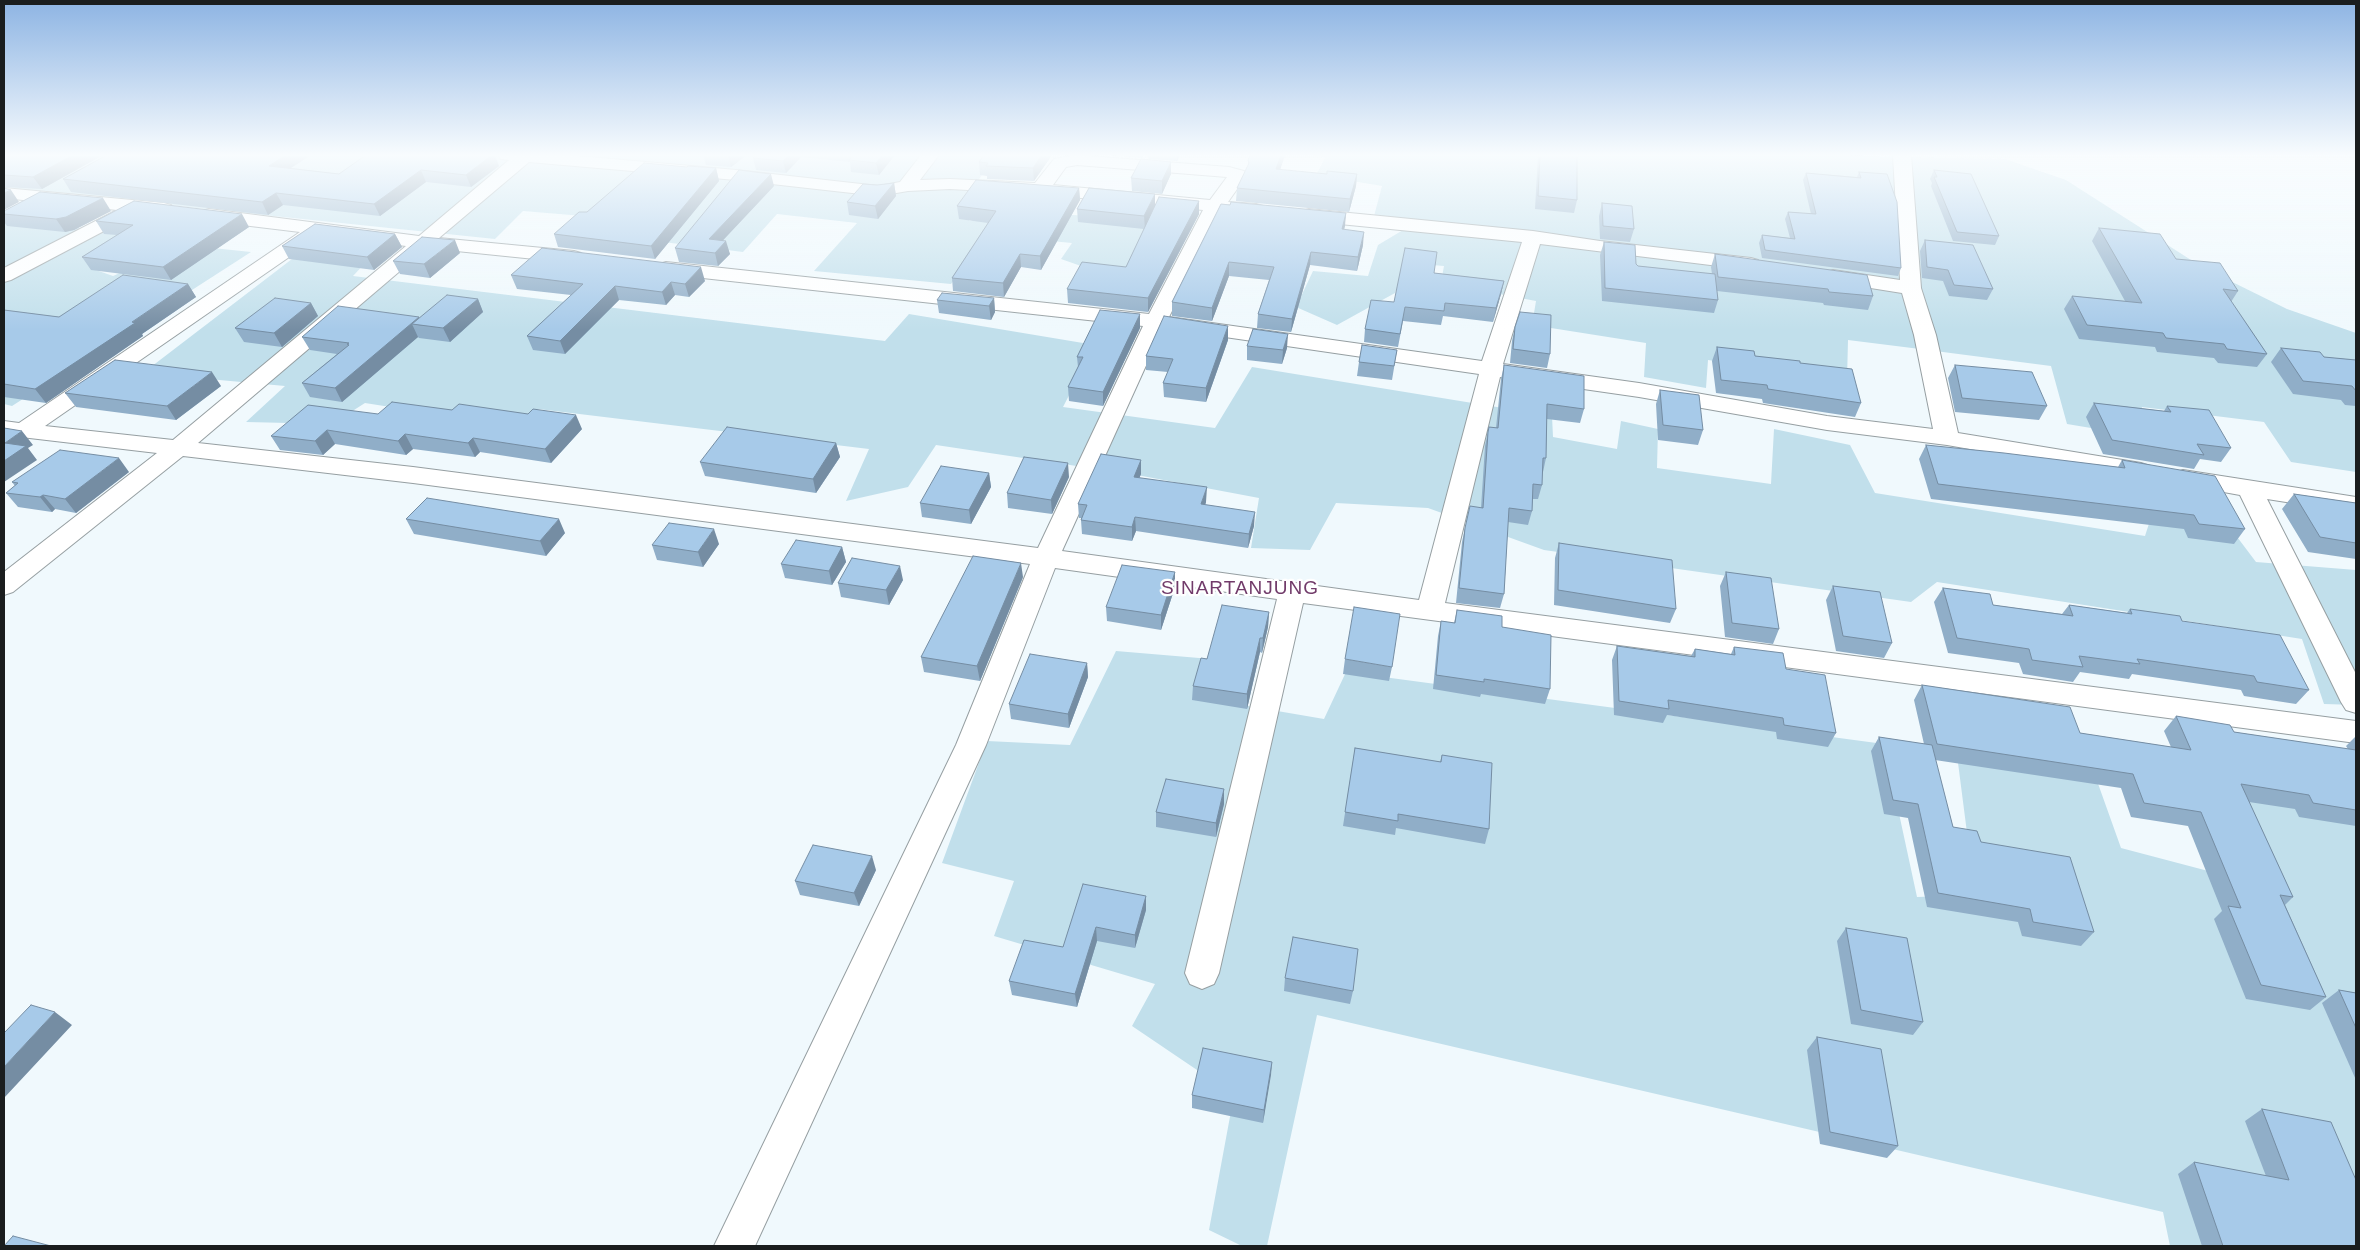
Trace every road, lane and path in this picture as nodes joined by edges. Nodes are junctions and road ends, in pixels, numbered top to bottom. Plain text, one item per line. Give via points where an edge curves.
1 (125, 213) edge
2 (196, 213) edge
3 (452, 213) edge
4 (1211, 213) edge
5 (1284, 213) edge
6 (1906, 213) edge
7 (317, 229) junction
8 (1533, 237) junction
9 (421, 242) junction
10 (594, 260) edge
11 (659, 262) edge
12 (1766, 266) edge
13 (1815, 274) edge
14 (4, 276) edge
15 (1911, 288) junction
16 (1156, 321) junction
17 (1491, 368) junction
18 (13, 429) edge
19 (91, 438) junction
20 (1947, 438) junction
21 (179, 447) junction
22 (59, 459) edge
23 (2250, 489) junction
24 (2356, 504) edge
25 (1046, 558) junction
26 (4, 586) edge
27 (1292, 592) junction
28 (1430, 611) junction
29 (2356, 702) edge
30 (2356, 732) edge
31 (1202, 973) dead end
32 (734, 1246) edge

1 - 14 street
2 - 7 street
3 - 9 street
4 - 16 street
5 - 8 street
6 - 15 street
7 - 9 street
7 - 18 street
8 - 12 street
8 - 17 street
9 - 10 street
9 - 21 street
11 - 16 street via 779,279
13 - 15 street
15 - 20 street via 1925,335
16 - 17 street
16 - 25 street
17 - 20 street via 1828,423
17 - 28 street
18 - 19 street
19 - 21 street
19 - 22 street
20 - 23 street
21 - 25 street
21 - 26 street
23 - 24 street
23 - 29 street
25 - 27 street
25 - 32 street via 971,745
27 - 28 street
27 - 31 street
28 - 30 street

